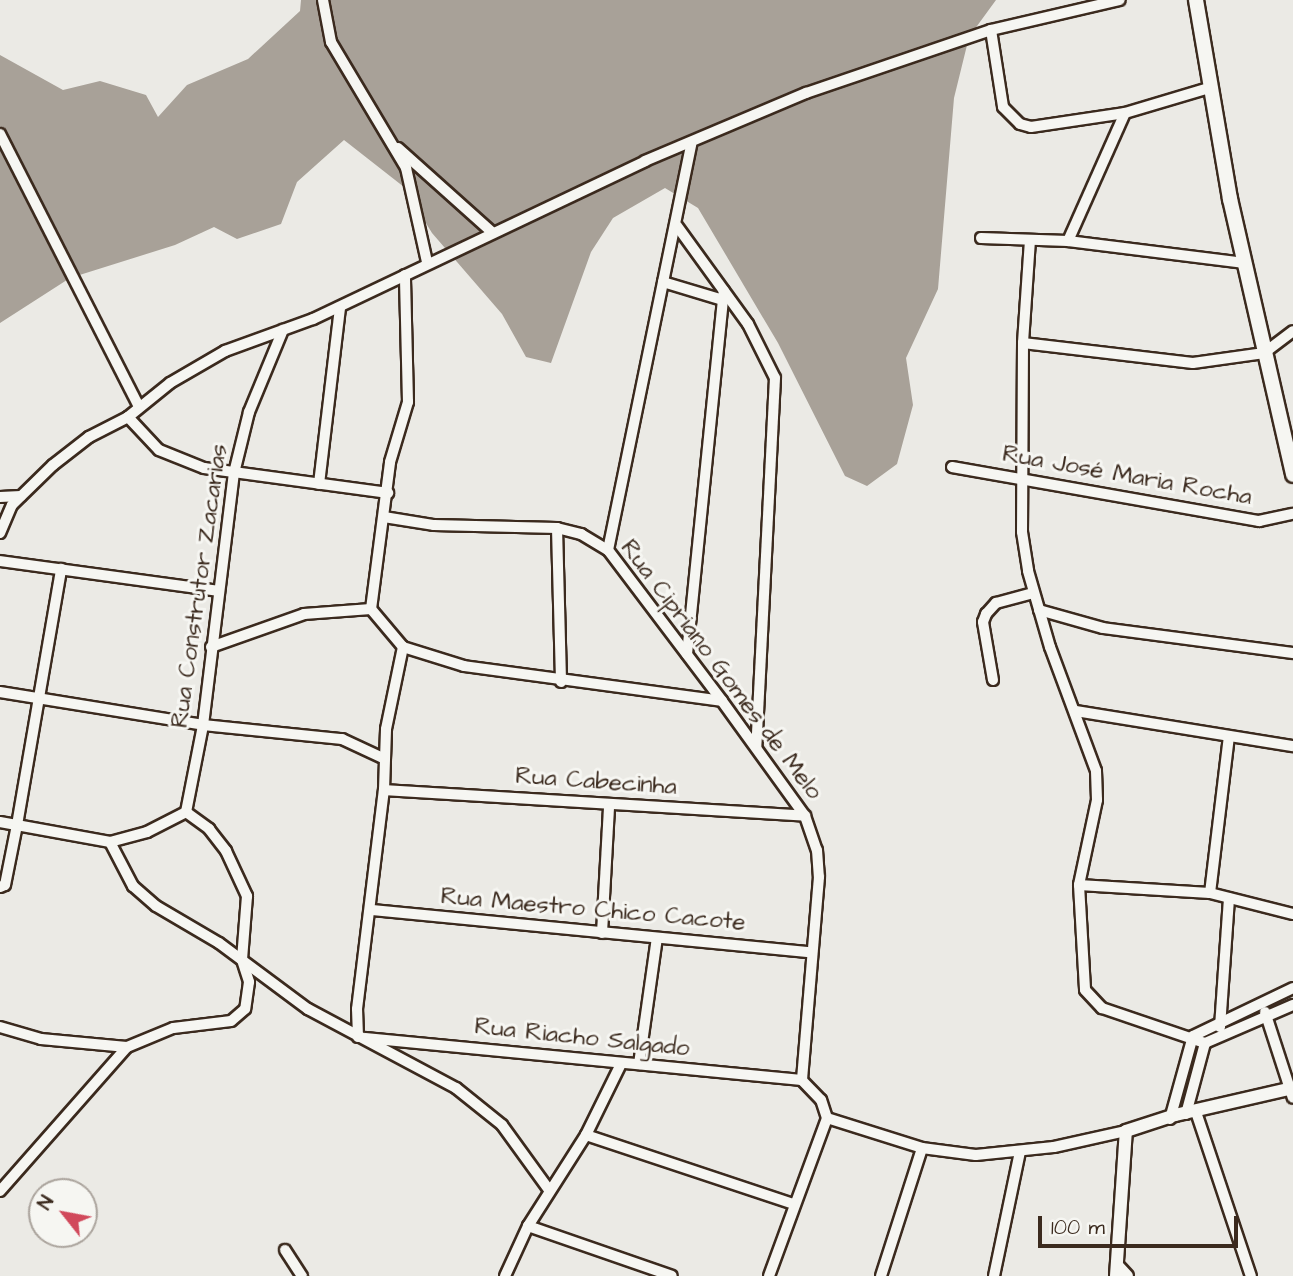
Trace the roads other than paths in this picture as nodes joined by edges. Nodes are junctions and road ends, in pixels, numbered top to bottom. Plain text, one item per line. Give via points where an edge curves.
1 (319, 0) edge
2 (1120, 0) edge
3 (1196, 0) edge
4 (991, 30) junction
5 (1209, 88) junction
6 (1125, 113) junction
7 (0, 134) edge
8 (691, 144) junction
9 (394, 145) junction
10 (677, 226) junction
11 (493, 233) junction
12 (981, 238) dead end
13 (1030, 240) junction
14 (1069, 240) junction
15 (427, 262) junction
16 (1245, 263) junction
17 (405, 275) junction
18 (663, 282) junction
19 (723, 295) junction
20 (340, 307) junction
21 (283, 330) junction
22 (1293, 331) edge
23 (1023, 343) junction
24 (1264, 353) junction
25 (139, 407) junction
26 (128, 417) junction
27 (952, 467) dead end
28 (234, 472) junction
29 (1293, 475) edge
30 (1021, 477) junction
31 (319, 484) junction
32 (388, 493) junction
33 (0, 496) edge
34 (21, 496) junction
35 (1293, 514) edge
36 (384, 517) junction
37 (556, 528) junction
38 (0, 533) edge
39 (608, 550) junction
40 (0, 561) edge
41 (61, 569) junction
42 (218, 590) junction
43 (1034, 593) junction
44 (371, 609) junction
45 (1039, 610) junction
46 (211, 647) junction
47 (403, 647) junction
48 (1293, 653) edge
49 (687, 654) junction
50 (993, 680) dead end
51 (561, 682) junction
52 (0, 692) edge
53 (39, 699) junction
54 (722, 701) junction
55 (1076, 711) junction
56 (203, 725) junction
57 (1230, 736) junction
58 (1293, 746) edge
59 (756, 747) junction
60 (383, 758) junction
61 (384, 790) junction
62 (609, 806) junction
63 (186, 811) junction
64 (805, 816) junction
65 (0, 822) edge
66 (18, 825) junction
67 (110, 842) junction
68 (1079, 885) junction
69 (2, 886) edge
70 (1210, 893) junction
71 (1229, 898) junction
72 (372, 910) junction
73 (1293, 914) edge
74 (602, 933) junction
75 (657, 938) junction
76 (810, 952) junction
77 (242, 960) junction
78 (1293, 988) edge
79 (1262, 1002) junction
80 (1293, 1004) edge
81 (1266, 1017) junction
82 (1219, 1021) junction
83 (0, 1027) edge
84 (1221, 1034) junction
85 (1193, 1036) junction
86 (358, 1037) junction
87 (1205, 1043) junction
88 (127, 1047) junction
89 (621, 1064) junction
90 (639, 1064) junction
91 (802, 1080) junction
92 (1292, 1091) edge
93 (1191, 1113) junction
94 (827, 1118) junction
95 (1170, 1119) junction
96 (1126, 1131) junction
97 (586, 1135) junction
98 (922, 1148) junction
99 (1020, 1152) junction
100 (549, 1190) junction
101 (0, 1191) edge
102 (794, 1203) junction
103 (528, 1226) junction
104 (285, 1250) dead end
105 (1117, 1270) edge
106 (302, 1276) edge
107 (505, 1276) edge
108 (672, 1276) edge
109 (769, 1276) edge
110 (881, 1276) edge
111 (994, 1276) edge
112 (1128, 1276) edge
113 (1251, 1276) edge

1 - 9 street via 331,42
2 - 4 street
3 - 5 main road
4 - 6 street via 1003,107 1020,124 1031,127
4 - 8 street via 806,93
5 - 6 street
5 - 16 main road
6 - 14 street
7 - 25 street
8 - 10 street
8 - 11 street
9 - 11 street
9 - 15 street via 419,211
10 - 18 street
10 - 19 street
11 - 15 street
12 - 13 street
13 - 14 street
13 - 23 street
14 - 16 street
15 - 17 street
16 - 24 main road
17 - 20 street
17 - 32 street via 408,402 392,453
18 - 19 street
18 - 39 street
19 - 49 street
19 - 59 street via 768,357 775,378
20 - 21 street
20 - 31 street
21 - 25 street via 198,364
21 - 28 street, Rua Construtor Zacarias via 249,412
22 - 24 street
23 - 24 street via 1193,363
23 - 30 street
24 - 29 main road
25 - 26 street
26 - 28 street via 159,450 186,462
26 - 34 street via 89,437
27 - 30 street, Rua José Maria Rocha
28 - 31 street
28 - 42 street, Rua Construtor Zacarias
30 - 35 street, Rua José Maria Rocha via 1259,521
30 - 43 street via 1022,533
31 - 32 street
32 - 36 street
33 - 34 street
34 - 38 street
36 - 37 street, Rua Cipriano Gomes de Melo via 433,525
36 - 44 street
37 - 39 street, Rua Cipriano Gomes de Melo via 581,534
37 - 51 street
39 - 49 street, Rua Cipriano Gomes de Melo
40 - 41 street
41 - 42 street
41 - 53 street
42 - 46 street, Rua Construtor Zacarias
43 - 45 street
43 - 50 street via 996,603 986,614 983,622
44 - 46 street via 304,614
44 - 47 street
45 - 48 street via 1102,628
45 - 55 street
46 - 56 street, Rua Construtor Zacarias
47 - 51 street via 464,666
47 - 60 street
49 - 54 street, Rua Cipriano Gomes de Melo
51 - 54 street
52 - 53 street
53 - 56 street
53 - 66 street
54 - 59 street, Rua Cipriano Gomes de Melo
55 - 57 street
55 - 68 street via 1097,771 1097,800
56 - 60 street via 342,739
56 - 63 street, Rua Construtor Zacarias
57 - 58 street
57 - 70 street
59 - 64 street, Rua Cipriano Gomes de Melo
60 - 61 street
61 - 62 street, Rua Cabecinha
61 - 72 street
62 - 64 street, Rua Cabecinha
62 - 74 street
63 - 67 street via 147,832
63 - 77 street via 209,829 226,851 247,896
64 - 76 street, Rua Cipriano Gomes de Melo via 817,850 819,877
65 - 66 street
66 - 67 street
66 - 69 street
67 - 77 street via 133,886 156,906
68 - 70 street
68 - 85 street via 1079,939 1085,990 1091,1001
70 - 71 street
71 - 73 street
71 - 82 street
72 - 74 street, Rua Maestro Chico Cacote
72 - 86 street via 357,1009
74 - 75 street, Rua Maestro Chico Cacote
75 - 76 street, Rua Maestro Chico Cacote
75 - 90 street
76 - 91 street, Rua Cipriano Gomes de Melo
77 - 86 street via 272,986
77 - 88 street via 248,982 245,1009 231,1021 173,1028
78 - 79 street
79 - 81 street
79 - 82 street
80 - 81 street
81 - 84 street
81 - 92 street
82 - 84 street
82 - 85 street
83 - 88 street via 41,1039
84 - 87 street
85 - 87 street
85 - 95 street
86 - 89 street, Rua Riacho Salgado
86 - 100 street via 456,1088 502,1125
87 - 93 street
88 - 101 street
89 - 90 street, Rua Riacho Salgado
89 - 97 street
90 - 91 street, Rua Riacho Salgado
91 - 94 street via 821,1100
92 - 93 street
93 - 95 street
93 - 113 street
94 - 98 street
94 - 102 street
95 - 96 street
96 - 99 street
96 - 105 street
97 - 100 street
97 - 102 street
98 - 99 street via 976,1155
98 - 110 street
99 - 111 street
100 - 103 street
102 - 109 street
103 - 107 street
103 - 108 street
104 - 106 street
105 - 112 street

